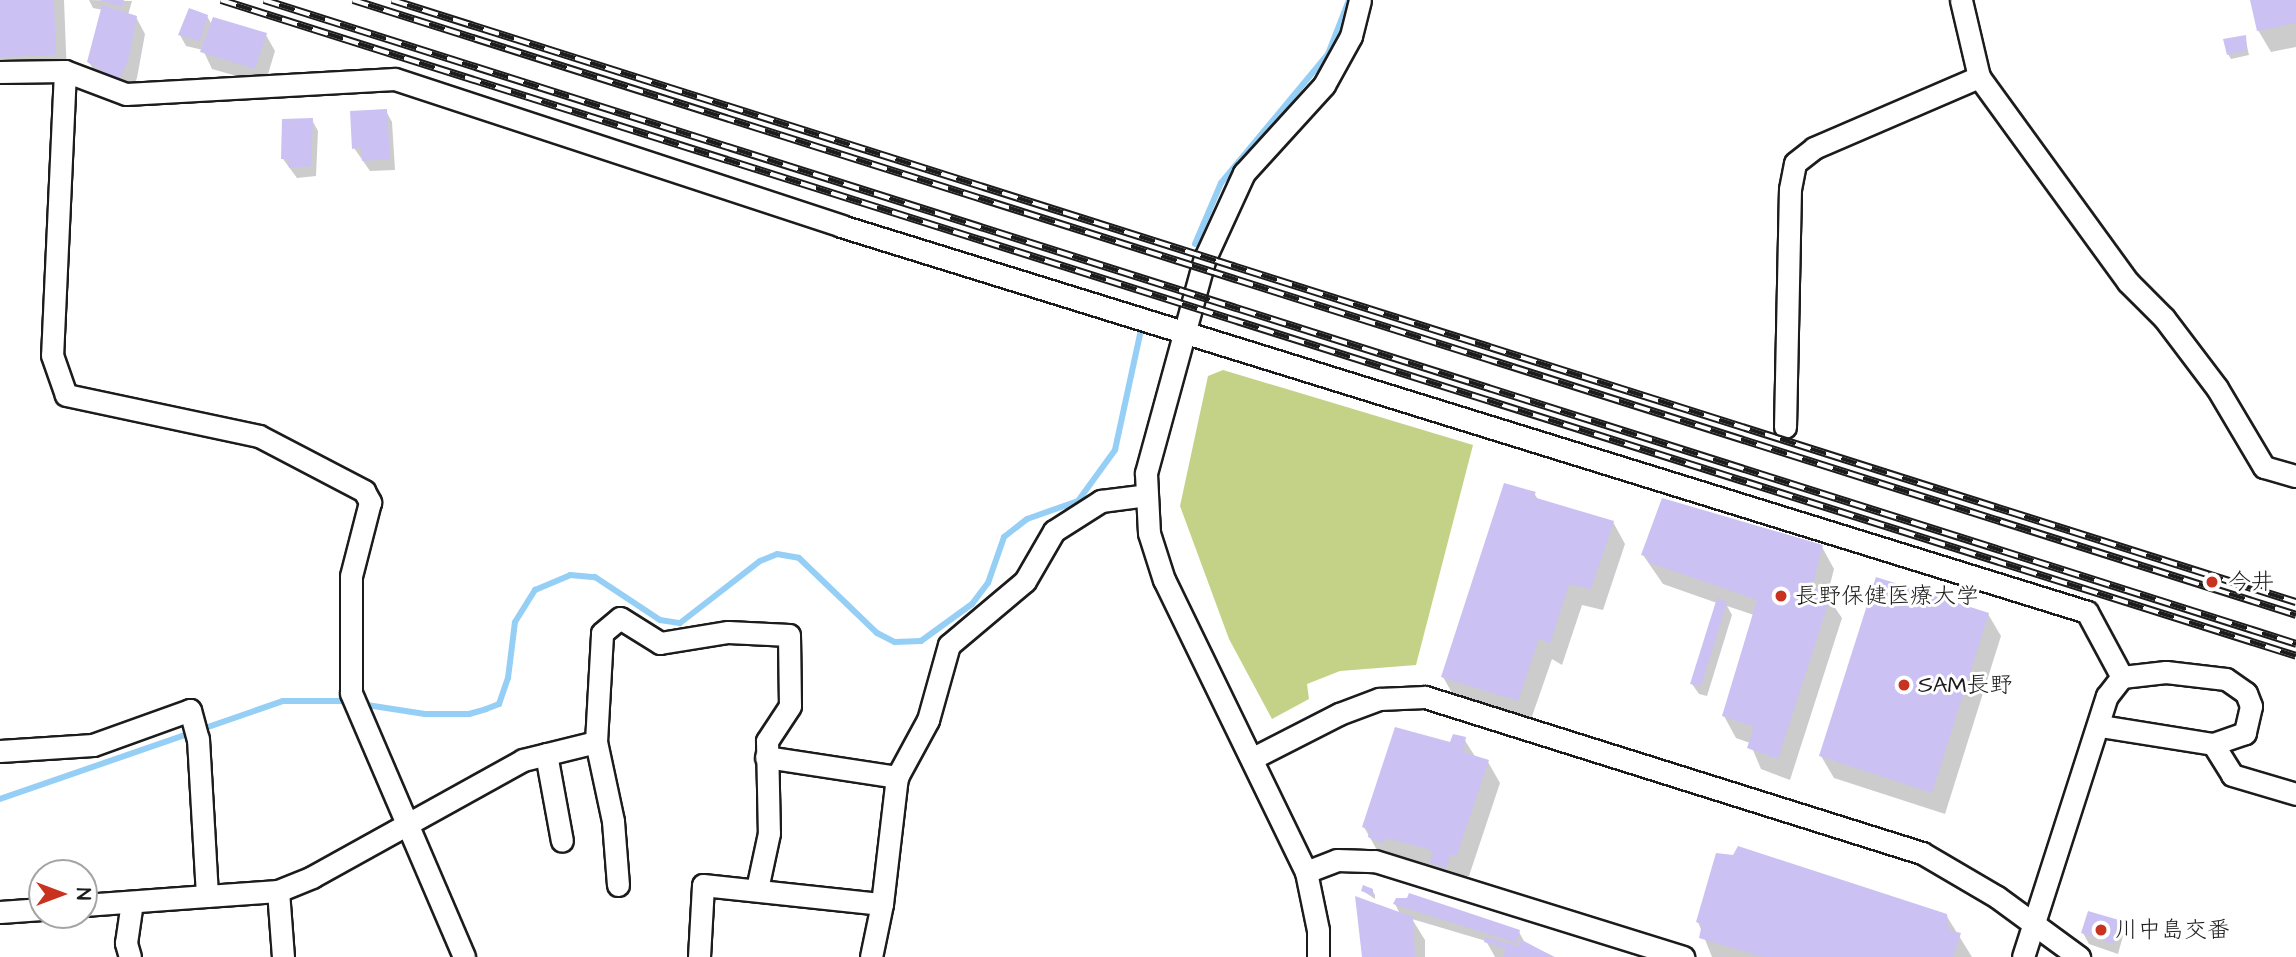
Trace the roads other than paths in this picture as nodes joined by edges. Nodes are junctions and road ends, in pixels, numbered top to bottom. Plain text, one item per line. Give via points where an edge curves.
1 (1360, 0) edge
2 (1961, 0) edge
3 (65, 71) junction
4 (0, 72) edge
5 (1979, 77) junction
6 (1182, 328) junction
7 (1785, 427) dead end
8 (2296, 476) edge
9 (1147, 495) junction
10 (2122, 677) junction
11 (2101, 726) junction
12 (596, 742) junction
13 (2213, 744) junction
14 (0, 751) edge
15 (546, 754) junction
16 (766, 757) junction
17 (1253, 758) junction
18 (897, 777) junction
19 (2296, 794) edge
20 (407, 825) junction
21 (562, 841) dead end
22 (1306, 872) junction
23 (618, 886) dead end
24 (757, 889) junction
25 (278, 891) junction
26 (207, 896) junction
27 (132, 902) junction
28 (98, 904) edge
29 (882, 904) junction
30 (28, 910) edge
31 (0, 912) edge
32 (2033, 925) junction
33 (130, 957) edge
34 (283, 957) edge
35 (464, 957) edge
36 (699, 957) edge
37 (871, 957) edge
38 (1318, 957) edge
39 (1683, 957) edge
40 (2023, 957) edge
41 (2078, 957) edge

1 - 6 street via 1351,36 1324,85 1244,173 1205,258
2 - 5 street
3 - 4 street
3 - 6 street via 126,94 395,79 841,226
3 - 20 street via 52,355 66,395 259,436 364,491 370,502 351,576 352,693
5 - 7 street via 1814,148 1795,163 1790,188
5 - 8 street via 2129,282 2164,318 2217,388 2264,467
6 - 9 street via 1146,473
6 - 10 street via 2087,612
9 - 17 street via 1149,533 1164,580
9 - 18 street via 1101,501 1054,531 1025,581 949,645 928,720
10 - 11 street via 2107,696
10 - 13 street via 2137,672 2196,674 2226,679 2246,693 2251,706 2245,733
11 - 13 street
11 - 32 street
12 - 15 street
12 - 16 street via 602,633 620,618 660,643 729,632 789,635 790,706 767,741
12 - 23 street via 613,821
13 - 19 street via 2232,775
14 - 26 street via 93,745 190,710 198,739
15 - 20 street via 523,760
15 - 21 street
16 - 18 street
16 - 24 street via 769,833
17 - 22 street
17 - 32 street via 1379,699 1425,698 1922,853 1997,897
18 - 29 street
20 - 25 street
20 - 35 street
22 - 38 street via 1318,930
22 - 39 street via 1337,860 1375,861
24 - 29 street
24 - 36 street via 703,885
25 - 26 street
25 - 34 street
26 - 27 street
27 - 28 street
27 - 33 street via 125,943
29 - 37 street
30 - 31 street
32 - 40 street
32 - 41 street

